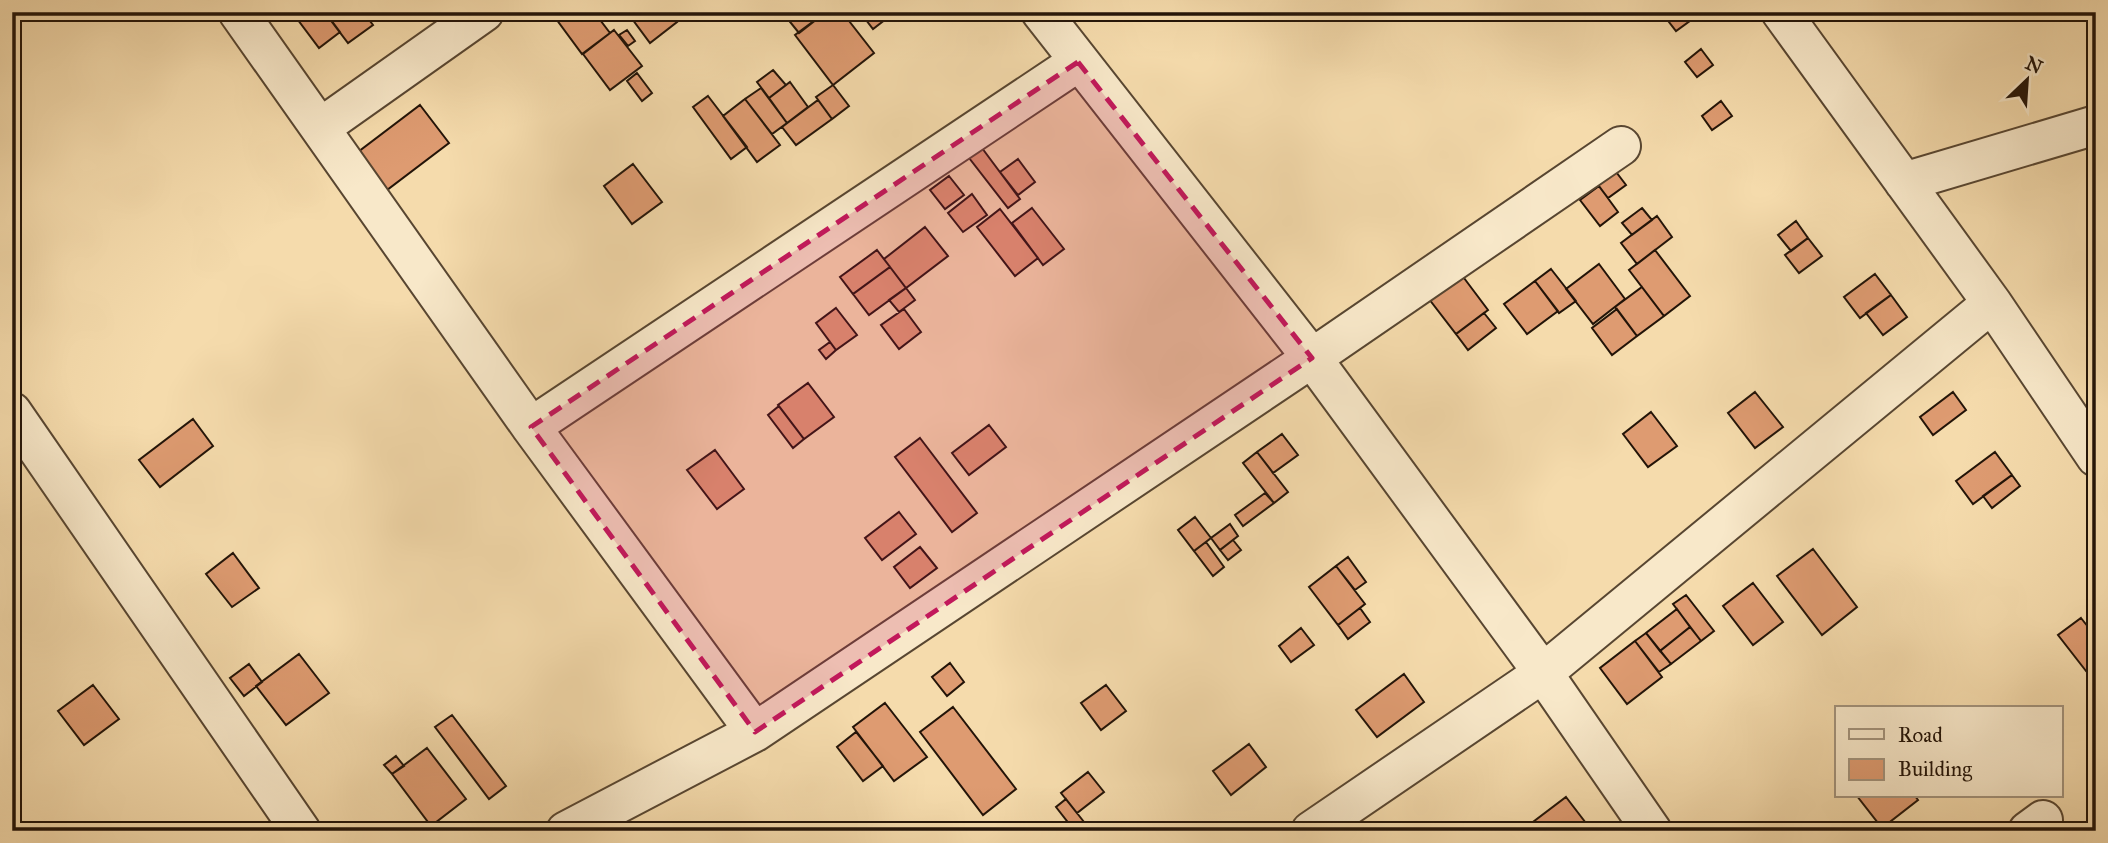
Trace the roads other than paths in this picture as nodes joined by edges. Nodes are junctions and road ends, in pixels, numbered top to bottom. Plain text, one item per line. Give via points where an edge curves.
1 (238, 12) edge
2 (484, 12) edge
3 (1041, 12) edge
4 (1782, 12) edge
5 (1078, 62) junction
6 (2096, 125) edge
7 (320, 128) junction
8 (1621, 146) dead end
9 (1904, 182) junction
10 (1992, 303) junction
11 (1312, 358) junction
12 (12, 412) edge
13 (531, 427) junction
14 (2096, 457) edge
15 (1543, 673) junction
16 (755, 732) junction
17 (301, 831) edge
18 (566, 831) edge
19 (1311, 831) edge
20 (1652, 831) edge

1 - 7 street
2 - 7 street
3 - 5 street
4 - 9 street
5 - 11 street
5 - 13 street
6 - 9 street
7 - 13 street
8 - 11 street
9 - 10 street
10 - 14 street
10 - 15 street
11 - 15 street
11 - 16 street
12 - 17 street
13 - 16 street
15 - 19 street
15 - 20 street
16 - 18 street

